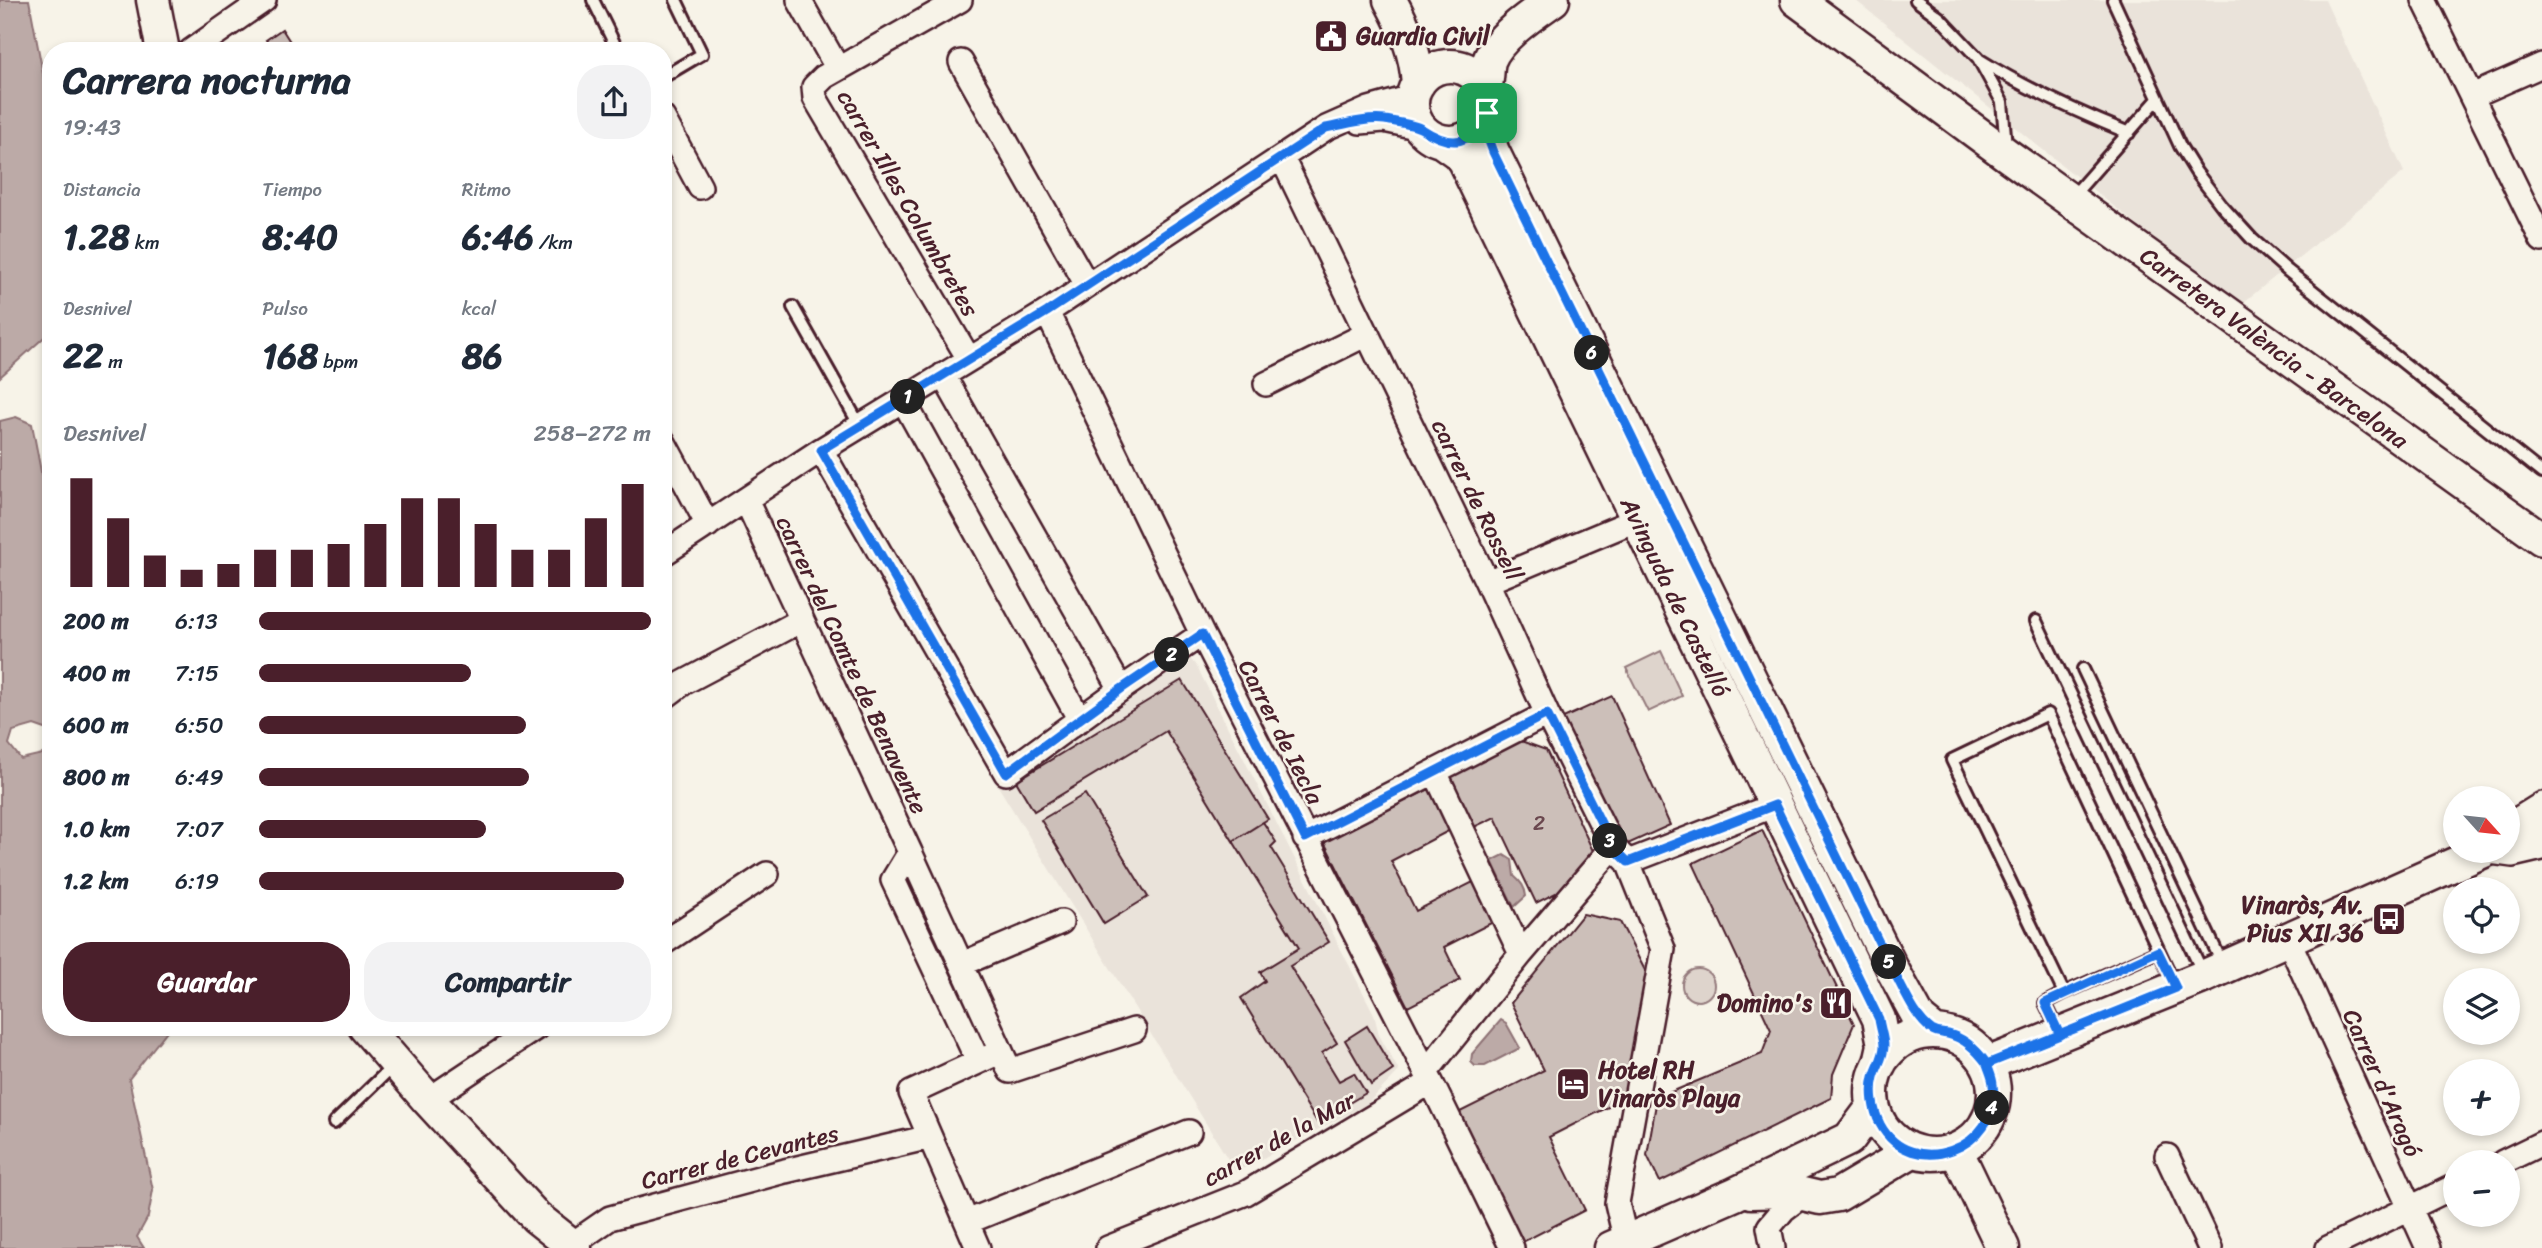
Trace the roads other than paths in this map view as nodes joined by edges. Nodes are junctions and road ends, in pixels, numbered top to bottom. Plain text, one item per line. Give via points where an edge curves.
1 (153, 0) edge
2 (264, 0) edge
3 (593, 0) edge
4 (676, 0) edge
5 (960, 0) edge
6 (1390, 0) edge
7 (1405, 0) edge
8 (1553, 0) edge
9 (1797, 0) edge
10 (1916, 0) edge
11 (2113, 0) edge
12 (2424, 0) edge
13 (804, 2) edge
14 (933, 7) edge
15 (161, 42) edge
16 (204, 42) edge
17 (614, 42) edge
18 (1499, 46) junction
19 (1978, 58) junction
20 (961, 62) dead end
21 (1450, 65) junction
22 (2542, 65) edge
23 (838, 69) junction
24 (672, 72) edge
25 (1416, 88) junction
26 (2472, 96) junction
27 (2158, 99) junction
28 (1486, 101) junction
29 (1326, 128) junction
30 (2129, 133) junction
31 (672, 135) edge
32 (1431, 135) junction
33 (2007, 155) junction
34 (1282, 158) junction
35 (700, 187) dead end
36 (2069, 200) junction
37 (2542, 240) edge
38 (1087, 285) junction
39 (793, 307) dead end
40 (1047, 312) junction
41 (1367, 334) junction
42 (969, 359) junction
43 (943, 375) junction
44 (1266, 384) dead end
45 (903, 400) junction
46 (860, 426) junction
47 (821, 450) junction
48 (672, 458) edge
49 (2542, 473) edge
50 (746, 500) junction
51 (1637, 519) junction
52 (708, 525) junction
53 (2542, 539) edge
54 (672, 548) edge
55 (1487, 582) junction
56 (802, 620) junction
57 (2036, 621) dead end
58 (1202, 634) junction
59 (2083, 669) dead end
60 (1121, 689) junction
61 (672, 691) edge
62 (1547, 714) junction
63 (1080, 720) junction
64 (1435, 772) junction
65 (2542, 804) edge
66 (1775, 805) junction
67 (2520, 818) edge
68 (2542, 825) edge
69 (2520, 835) edge
70 (1305, 838) junction
71 (2542, 848) edge
72 (910, 852) junction
73 (2520, 853) edge
74 (1620, 855) junction
75 (2458, 863) edge
76 (767, 874) dead end
77 (1061, 922) dead end
78 (672, 937) edge
79 (2288, 939) junction
80 (2158, 951) junction
81 (1521, 954) junction
82 (962, 964) junction
83 (2215, 972) junction
84 (2176, 988) junction
85 (2064, 993) junction
86 (1134, 1030) dead end
87 (1935, 1032) junction
88 (2060, 1035) junction
89 (373, 1036) edge
90 (524, 1036) edge
91 (1002, 1051) junction
92 (978, 1061) junction
93 (396, 1063) junction
94 (1880, 1063) junction
95 (1987, 1064) junction
96 (1429, 1077) junction
97 (428, 1100) junction
98 (1873, 1107) junction
99 (334, 1123) dead end
100 (1189, 1132) dead end
101 (930, 1137) junction
102 (2542, 1143) edge
103 (1912, 1150) junction
104 (1956, 1150) junction
105 (2520, 1154) edge
106 (2167, 1156) dead end
107 (2443, 1192) edge
108 (1735, 1194) junction
109 (1804, 1194) junction
110 (2410, 1208) junction
111 (967, 1222) junction
112 (1630, 1243) edge
113 (573, 1247) edge
114 (978, 1248) edge
115 (1108, 1248) edge
116 (1512, 1248) edge
117 (1773, 1248) edge
118 (2003, 1248) edge
119 (2210, 1248) edge
120 (2328, 1248) edge
121 (2428, 1248) edge

1 - 15 street
2 - 16 street
3 - 17 lane
4 - 24 lane via 702,54
5 - 14 street, carrer Illes Columbretes
6 - 25 street via 1412,45
7 - 21 street via 1428,44
8 - 18 street via 1525,19
9 - 33 street, Carretera València - Barcelona
10 - 19 lane
11 - 27 lane
12 - 26 street
13 - 23 street
14 - 23 street, carrer Illes Columbretes
18 - 21 street
18 - 28 street via 1489,62
19 - 30 lane via 2054,102
19 - 33 lane via 2002,102
20 - 38 street
21 - 25 street via 1431,72
21 - 28 street via 1473,72
22 - 26 street
23 - 42 street, carrer Illes Columbretes via 814,87 814,98
25 - 29 street via 1408,99 1369,108
25 - 32 street via 1414,117
26 - 37 street
27 - 30 lane
27 - 49 lane via 2196,172 2252,239
28 - 32 street via 1481,126 1471,135 1457,141
28 - 87 street, Avinguda de Castelló via 1487,136 1536,240 1892,969 1920,1020
29 - 32 street via 1384,120
29 - 34 street
30 - 36 lane
31 - 35 street
32 - 51 street, Avinguda de Castelló via 1464,161
33 - 36 street, Carretera València - Barcelona
34 - 38 street
34 - 41 street, carrer de Rossell
36 - 53 street, Carretera València - Barcelona
38 - 40 street
39 - 46 lane
40 - 42 street
40 - 58 street, Carrer de Iecla
41 - 44 street
41 - 55 street, carrer de Rossell
42 - 43 street
43 - 45 street
43 - 60 street
45 - 46 street
45 - 63 street
46 - 47 street
47 - 50 street
47 - 63 street via 1006,773
48 - 52 street
50 - 52 street
50 - 56 street, carrer del Comte de Benavente
51 - 55 street
51 - 66 street, Avinguda de Castelló
52 - 54 street
55 - 62 street, carrer de Rossell
56 - 61 street
56 - 72 street, carrer del Comte de Benavente
57 - 83 lane
58 - 60 street
58 - 70 street, Carrer de Iecla
59 - 83 lane
60 - 63 street
62 - 64 street
62 - 74 street, carrer de Rossell
64 - 70 street
64 - 81 street
65 - 67 street
66 - 74 street, carrer de la Mar
66 - 94 street, Avinguda de Castelló via 1879,1019 1884,1045
68 - 69 street
70 - 96 street, Carrer de Iecla
71 - 73 street
72 - 82 street, carrer del Comte de Benavente
72 - 92 street, carrer del Comte de Benavente via 893,880
74 - 81 street, carrer de la Mar
74 - 112 street, carrer de Rossell via 1663,948 1617,1203
75 - 79 street
76 - 78 street
77 - 82 street
79 - 83 street
79 - 110 street, Carrer d'Aragó
80 - 84 lane
80 - 85 lane
80 - 85 lane via 2048,714 1952,760
81 - 96 street, carrer de la Mar
82 - 91 street, carrer del Comte de Benavente
83 - 84 street
84 - 88 street
85 - 88 lane via 2045,1003
86 - 91 street via 1010,1071
87 - 94 street via 1903,1040
87 - 95 street via 1965,1041
88 - 95 street
89 - 93 street
90 - 97 street
91 - 92 street
92 - 101 street via 911,1093
93 - 97 street
93 - 99 lane
94 - 98 street via 1874,1077
95 - 104 street via 1993,1104 1974,1139
96 - 115 street, carrer de la Mar via 1246,1193
96 - 116 street, Carrer de Iecla
97 - 113 street via 537,1217
98 - 103 street via 1881,1126
98 - 108 street via 1849,1139
100 - 111 street
101 - 111 street
101 - 113 street, Carrer de Cevantes via 610,1218
102 - 105 street
103 - 104 street via 1934,1154
103 - 109 street via 1838,1195 1820,1198
104 - 118 street
106 - 119 street
107 - 110 street
108 - 109 street via 1764,1190
108 - 112 street
109 - 117 street via 1769,1227
110 - 120 street
110 - 121 street, Carrer d'Aragó
111 - 114 street

